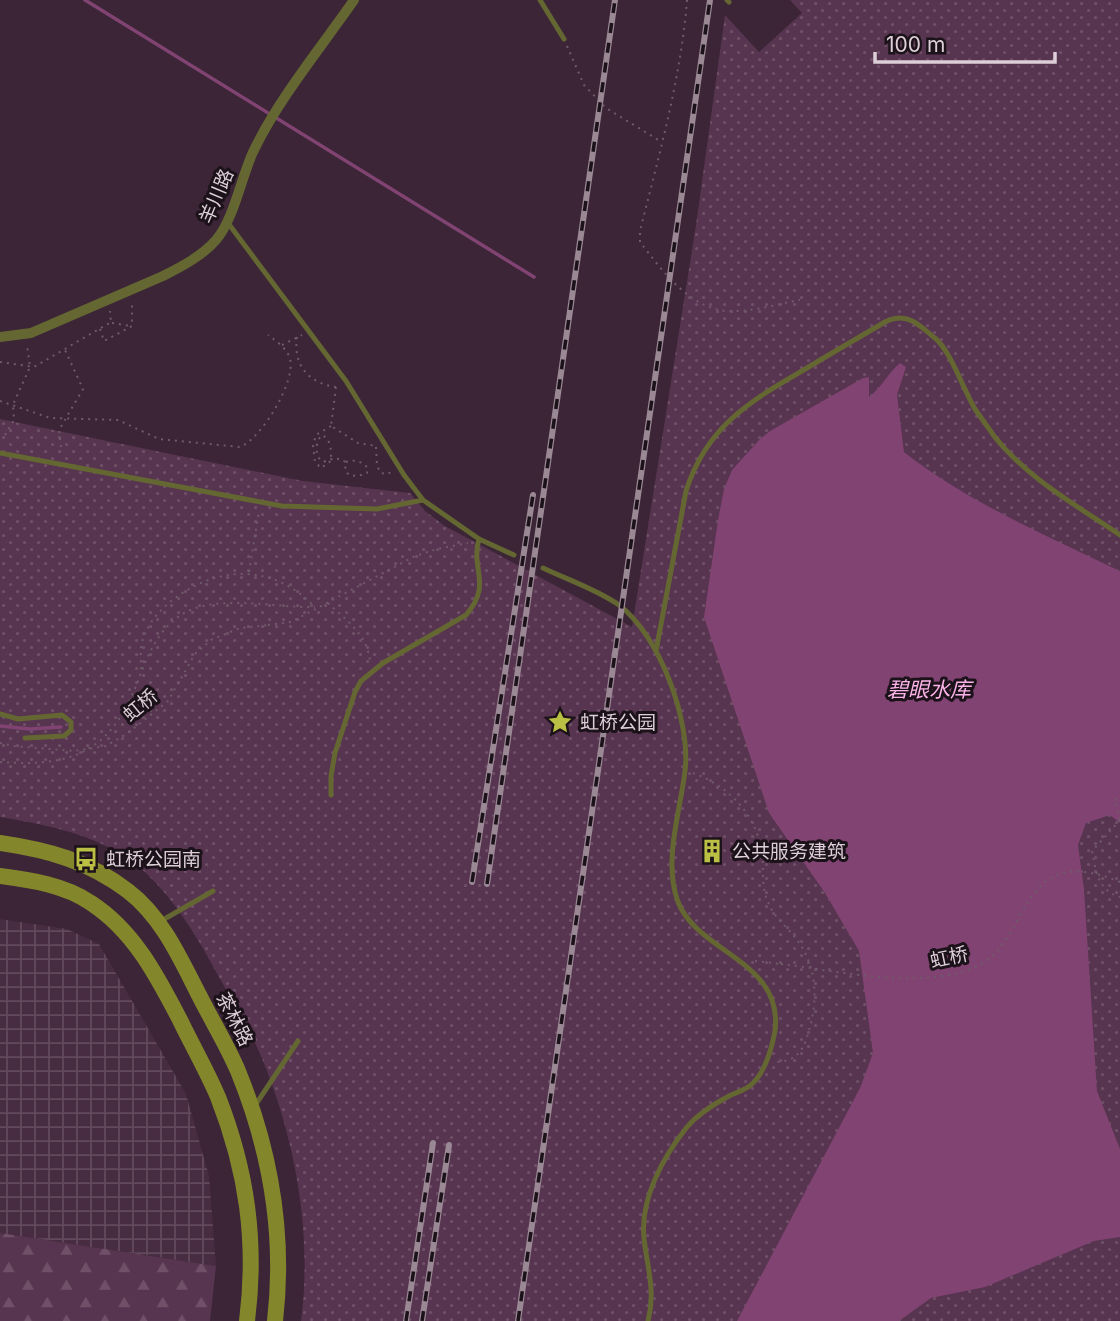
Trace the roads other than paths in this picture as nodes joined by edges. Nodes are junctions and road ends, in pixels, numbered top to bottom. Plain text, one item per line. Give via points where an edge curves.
1 (354, 0) edge
2 (540, 0) edge
3 (564, 39) road end
4 (227, 221) junction
5 (0, 337) edge
6 (0, 453) edge
7 (422, 500) junction
8 (1120, 535) edge
9 (480, 540) junction
10 (514, 555) dead end
11 (543, 568) dead end
12 (656, 651) junction
13 (0, 714) edge
14 (25, 738) dead end
15 (331, 795) dead end
16 (0, 843) edge
17 (0, 876) edge
18 (213, 891) dead end
19 (158, 923) junction
20 (298, 1041) dead end
21 (253, 1109) junction
22 (247, 1321) edge
23 (275, 1321) edge
24 (648, 1321) edge

1 - 4 street, 羊川路 via 269,122
2 - 3 lane
4 - 5 street, 羊川路 via 216,240 183,266 25,334
4 - 7 lane via 345,381
6 - 7 lane via 260,503 377,509
7 - 9 lane
8 - 12 lane via 1026,469 976,410 940,344 910,319 899,316 755,398 728,420 707,446 686,491
9 - 10 lane
9 - 15 lane via 481,583 474,606 369,673 355,692 331,776
11 - 12 lane via 618,605 640,626
12 - 24 lane via 685,738 673,848 675,893 686,917 760,979 774,1010 774,1034 754,1082 713,1105 688,1126 656,1178 643,1219 653,1298
13 - 14 lane via 18,719 62,715 71,722 71,730 64,736
16 - 19 street, 茶林路 via 60,855 101,872 130,893
17 - 22 street via 58,887 91,902 121,927 152,966 217,1095 244,1182 251,1226
18 - 19 lane
19 - 21 street, 茶林路 via 237,1069
20 - 21 lane
21 - 23 street, 茶林路 via 276,1208

